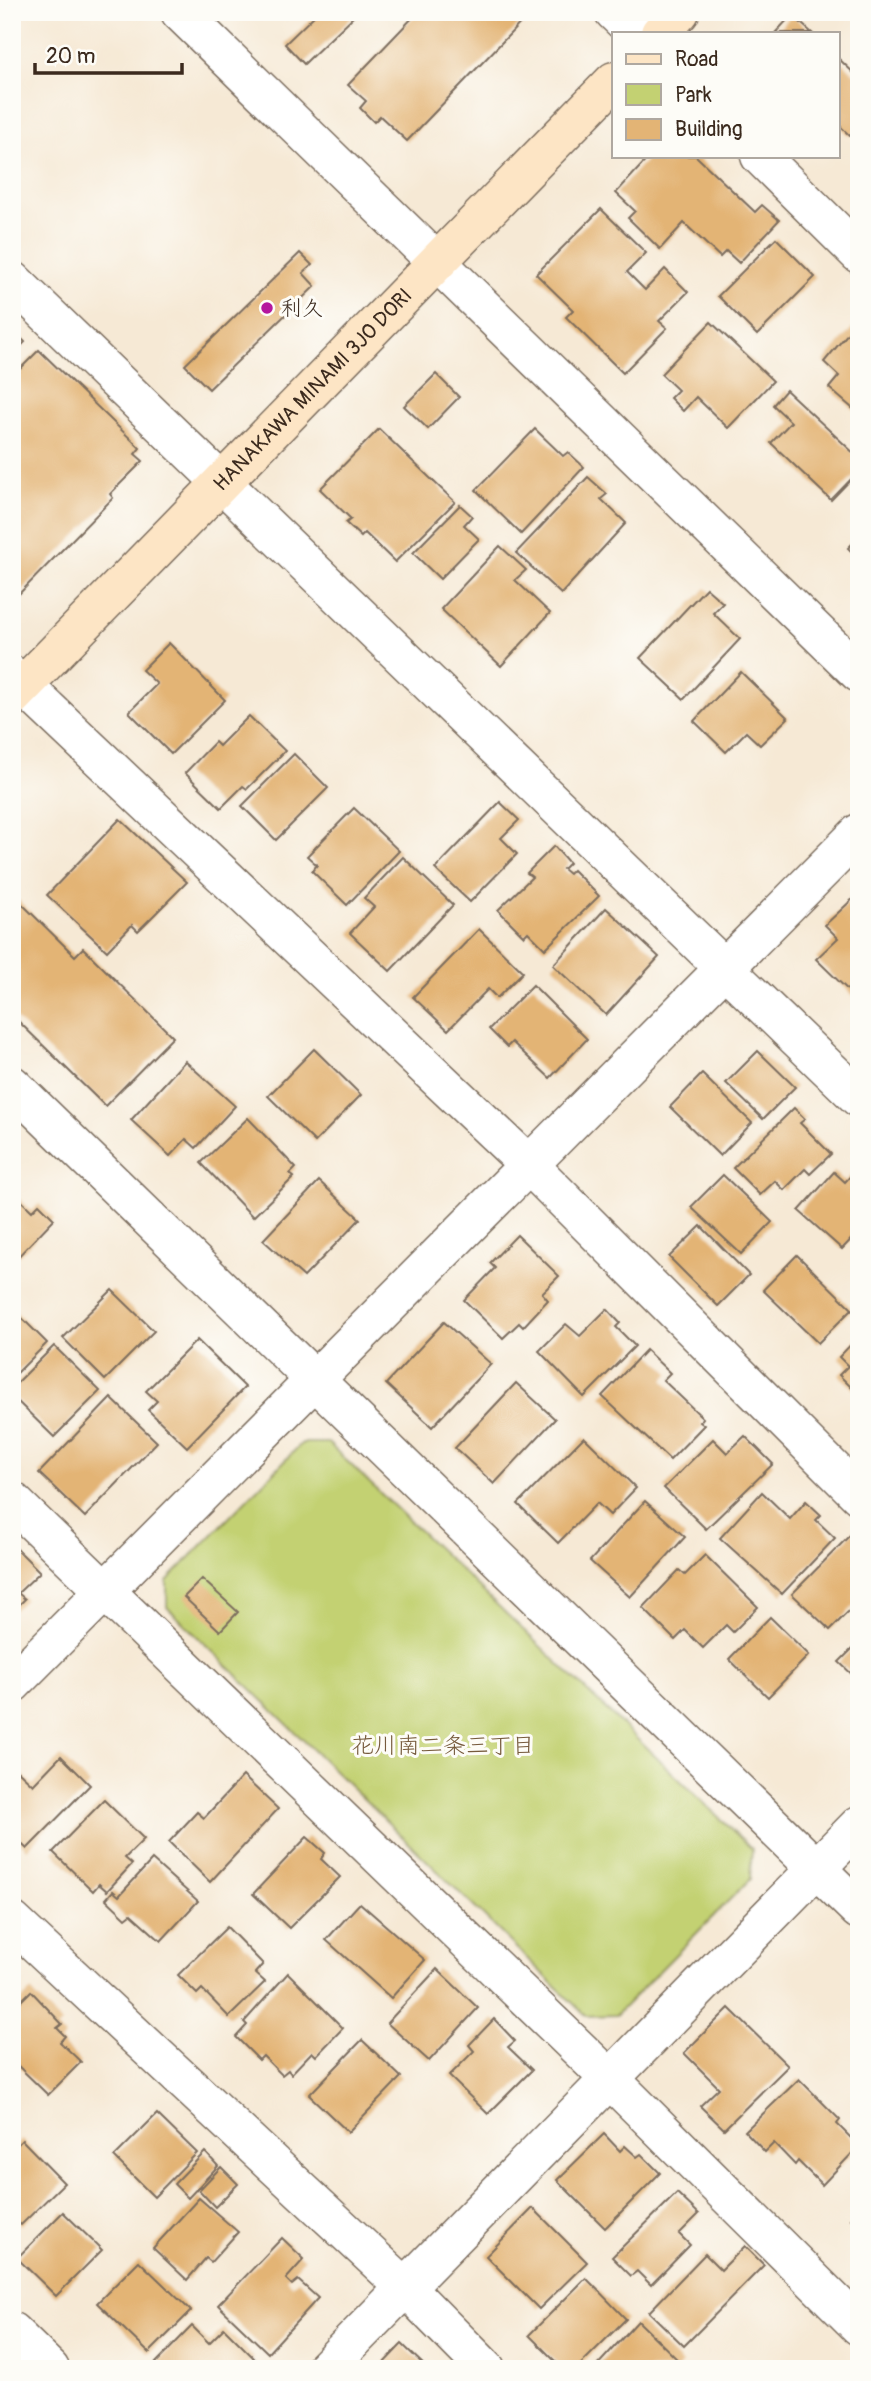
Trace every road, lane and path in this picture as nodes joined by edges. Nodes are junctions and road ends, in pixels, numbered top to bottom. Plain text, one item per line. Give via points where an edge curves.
1 (180, 12) edge
2 (614, 12) edge
3 (680, 12) edge
4 (635, 32) edge
5 (661, 32) edge
6 (612, 83) edge
7 (762, 158) edge
8 (859, 254) edge
9 (437, 262) junction
10 (12, 280) edge
11 (220, 484) junction
12 (859, 673) edge
13 (16, 686) edge
14 (859, 833) edge
15 (724, 968) junction
16 (12, 1085) edge
17 (859, 1098) edge
18 (529, 1165) junction
19 (316, 1378) junction
20 (859, 1495) edge
21 (12, 1501) edge
22 (104, 1592) junction
23 (12, 1684) edge
24 (859, 1825) edge
25 (816, 1868) junction
26 (859, 1910) edge
27 (12, 1920) edge
28 (610, 2078) junction
29 (405, 2287) junction
30 (859, 2326) edge
31 (12, 2332) edge
32 (50, 2369) edge
33 (325, 2369) edge
34 (486, 2369) edge

1 - 9 street
2 - 4 street
3 - 5 street
6 - 9 street, HANAKAWA MINAMI 3JO DORI
7 - 8 street
9 - 11 street, HANAKAWA MINAMI 3JO DORI
9 - 12 street
10 - 11 street
11 - 13 street, HANAKAWA MINAMI 3JO DORI
11 - 15 street
13 - 18 street
14 - 15 street
15 - 17 street
15 - 18 street
16 - 19 street
18 - 19 street
18 - 20 street
19 - 22 street
19 - 25 street
21 - 22 street
22 - 23 street
22 - 28 street
24 - 25 street
25 - 26 street
25 - 28 street
27 - 29 street
28 - 29 street
28 - 30 street
29 - 33 street
29 - 34 street
31 - 32 street

